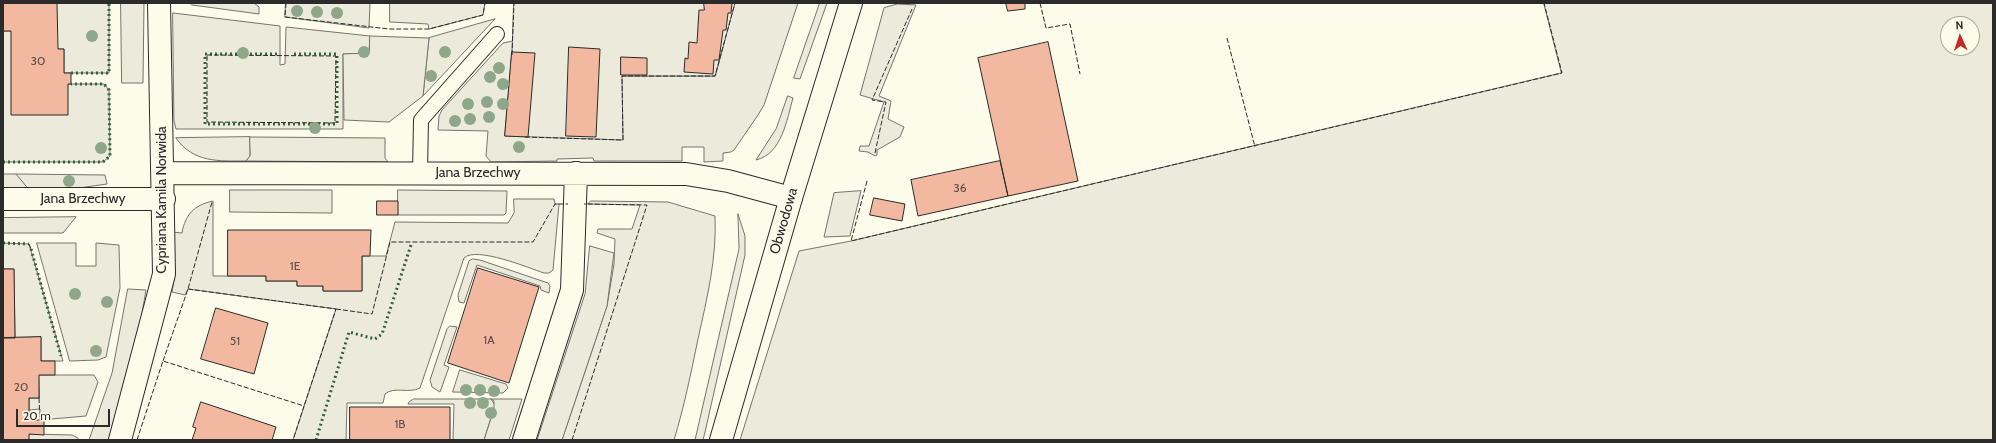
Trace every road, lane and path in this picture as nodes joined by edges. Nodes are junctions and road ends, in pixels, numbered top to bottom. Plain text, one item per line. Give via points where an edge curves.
1 (159, 3) edge
2 (850, 3) edge
3 (497, 34) dead end
4 (163, 173) junction
5 (420, 173) junction
6 (576, 173) junction
7 (791, 198) junction
8 (3, 199) edge
9 (164, 199) junction
10 (120, 440) edge
11 (524, 440) edge
12 (721, 440) edge

1 - 4 street, Cypriana Kamila Norwida
2 - 7 street, Obwodowa
3 - 5 lane via 421,120
4 - 5 street, Jana Brzechwy
4 - 9 street, Cypriana Kamila Norwida
5 - 6 street, Jana Brzechwy
6 - 7 street, Jana Brzechwy via 686,174 728,181
6 - 11 street via 572,290
7 - 12 street, Obwodowa
8 - 9 street, Jana Brzechwy
9 - 10 street, Cypriana Kamila Norwida via 164,274

